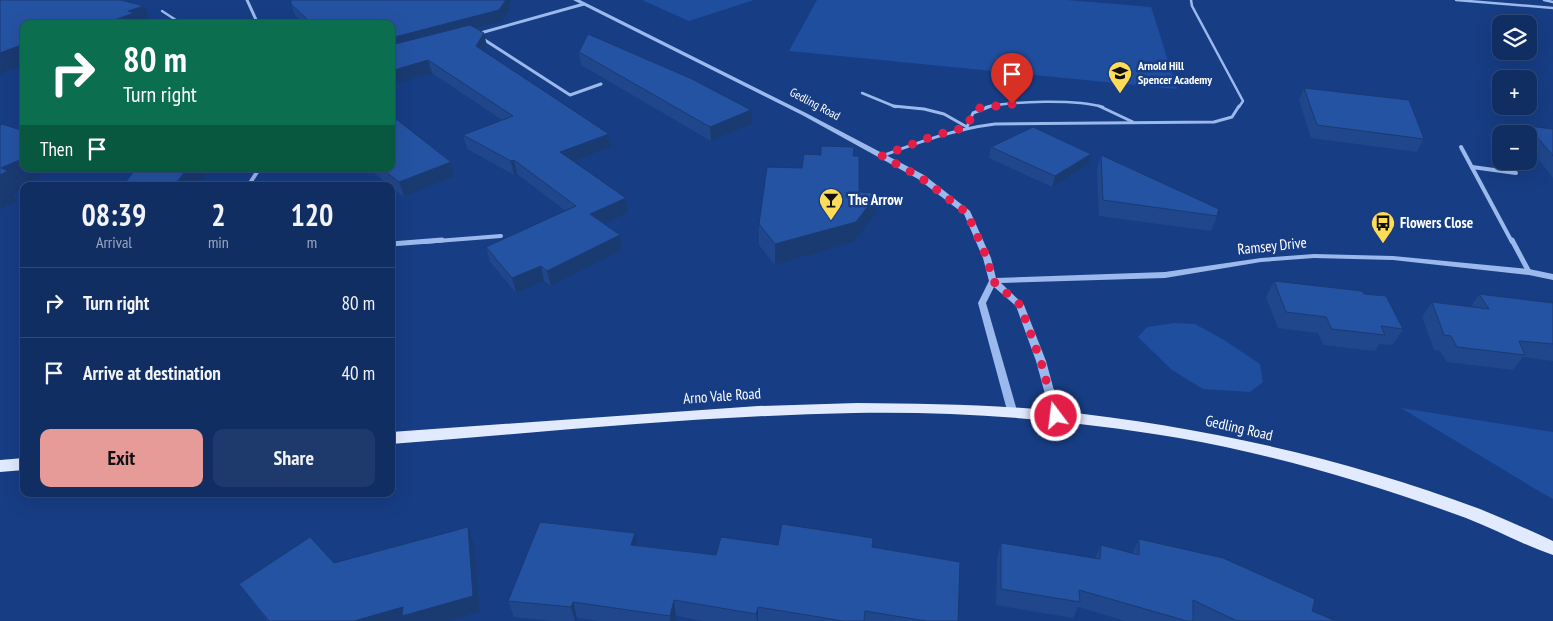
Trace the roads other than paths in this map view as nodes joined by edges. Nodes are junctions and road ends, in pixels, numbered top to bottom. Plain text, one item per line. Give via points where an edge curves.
1 (247, 0) edge
2 (576, 0) edge
3 (1191, 0) edge
4 (1456, 0) edge
5 (1471, 0) edge
6 (1544, 0) edge
7 (1465, 2) junction
8 (1553, 2) edge
9 (584, 4) junction
10 (1553, 8) edge
11 (162, 11) dead end
12 (176, 20) edge
13 (256, 20) edge
14 (601, 84) edge
15 (862, 93) dead end
16 (1133, 122) junction
17 (967, 127) junction
18 (1461, 147) dead end
19 (882, 156) junction
20 (1472, 167) junction
21 (1516, 173) dead end
22 (501, 236) dead end
23 (395, 244) edge
24 (1529, 272) junction
25 (1553, 277) edge
26 (993, 281) junction
27 (1013, 414) junction
28 (1056, 416) junction
29 (395, 438) edge
30 (20, 464) edge
31 (0, 466) edge
32 (1553, 548) edge

1 - 13 street
2 - 9 street, Gedling Road
3 - 16 lane via 1243,101 1232,116 1214,122
4 - 7 lane
5 - 7 lane
6 - 8 lane
7 - 10 lane
9 - 14 street via 475,34 570,95
9 - 19 street, Gedling Road
11 - 12 lane
15 - 17 lane via 897,108 944,114
16 - 17 lane
16 - 17 lane via 1095,105 1029,102 980,108 973,113
17 - 19 lane
18 - 20 street
19 - 26 street, Gedling Road via 920,177 967,213 987,258
20 - 21 street
20 - 24 street
22 - 23 street
24 - 25 street, Ramsey Drive
24 - 26 street, Ramsey Drive via 1393,258 1314,256 1261,260 1165,275
26 - 27 street via 982,303
26 - 28 street via 1020,305
27 - 28 main road, Arno Vale Road
27 - 29 main road, Arno Vale Road via 857,408 758,411
28 - 32 main road, Gedling Road via 1180,433 1361,476 1474,514
30 - 31 main road

